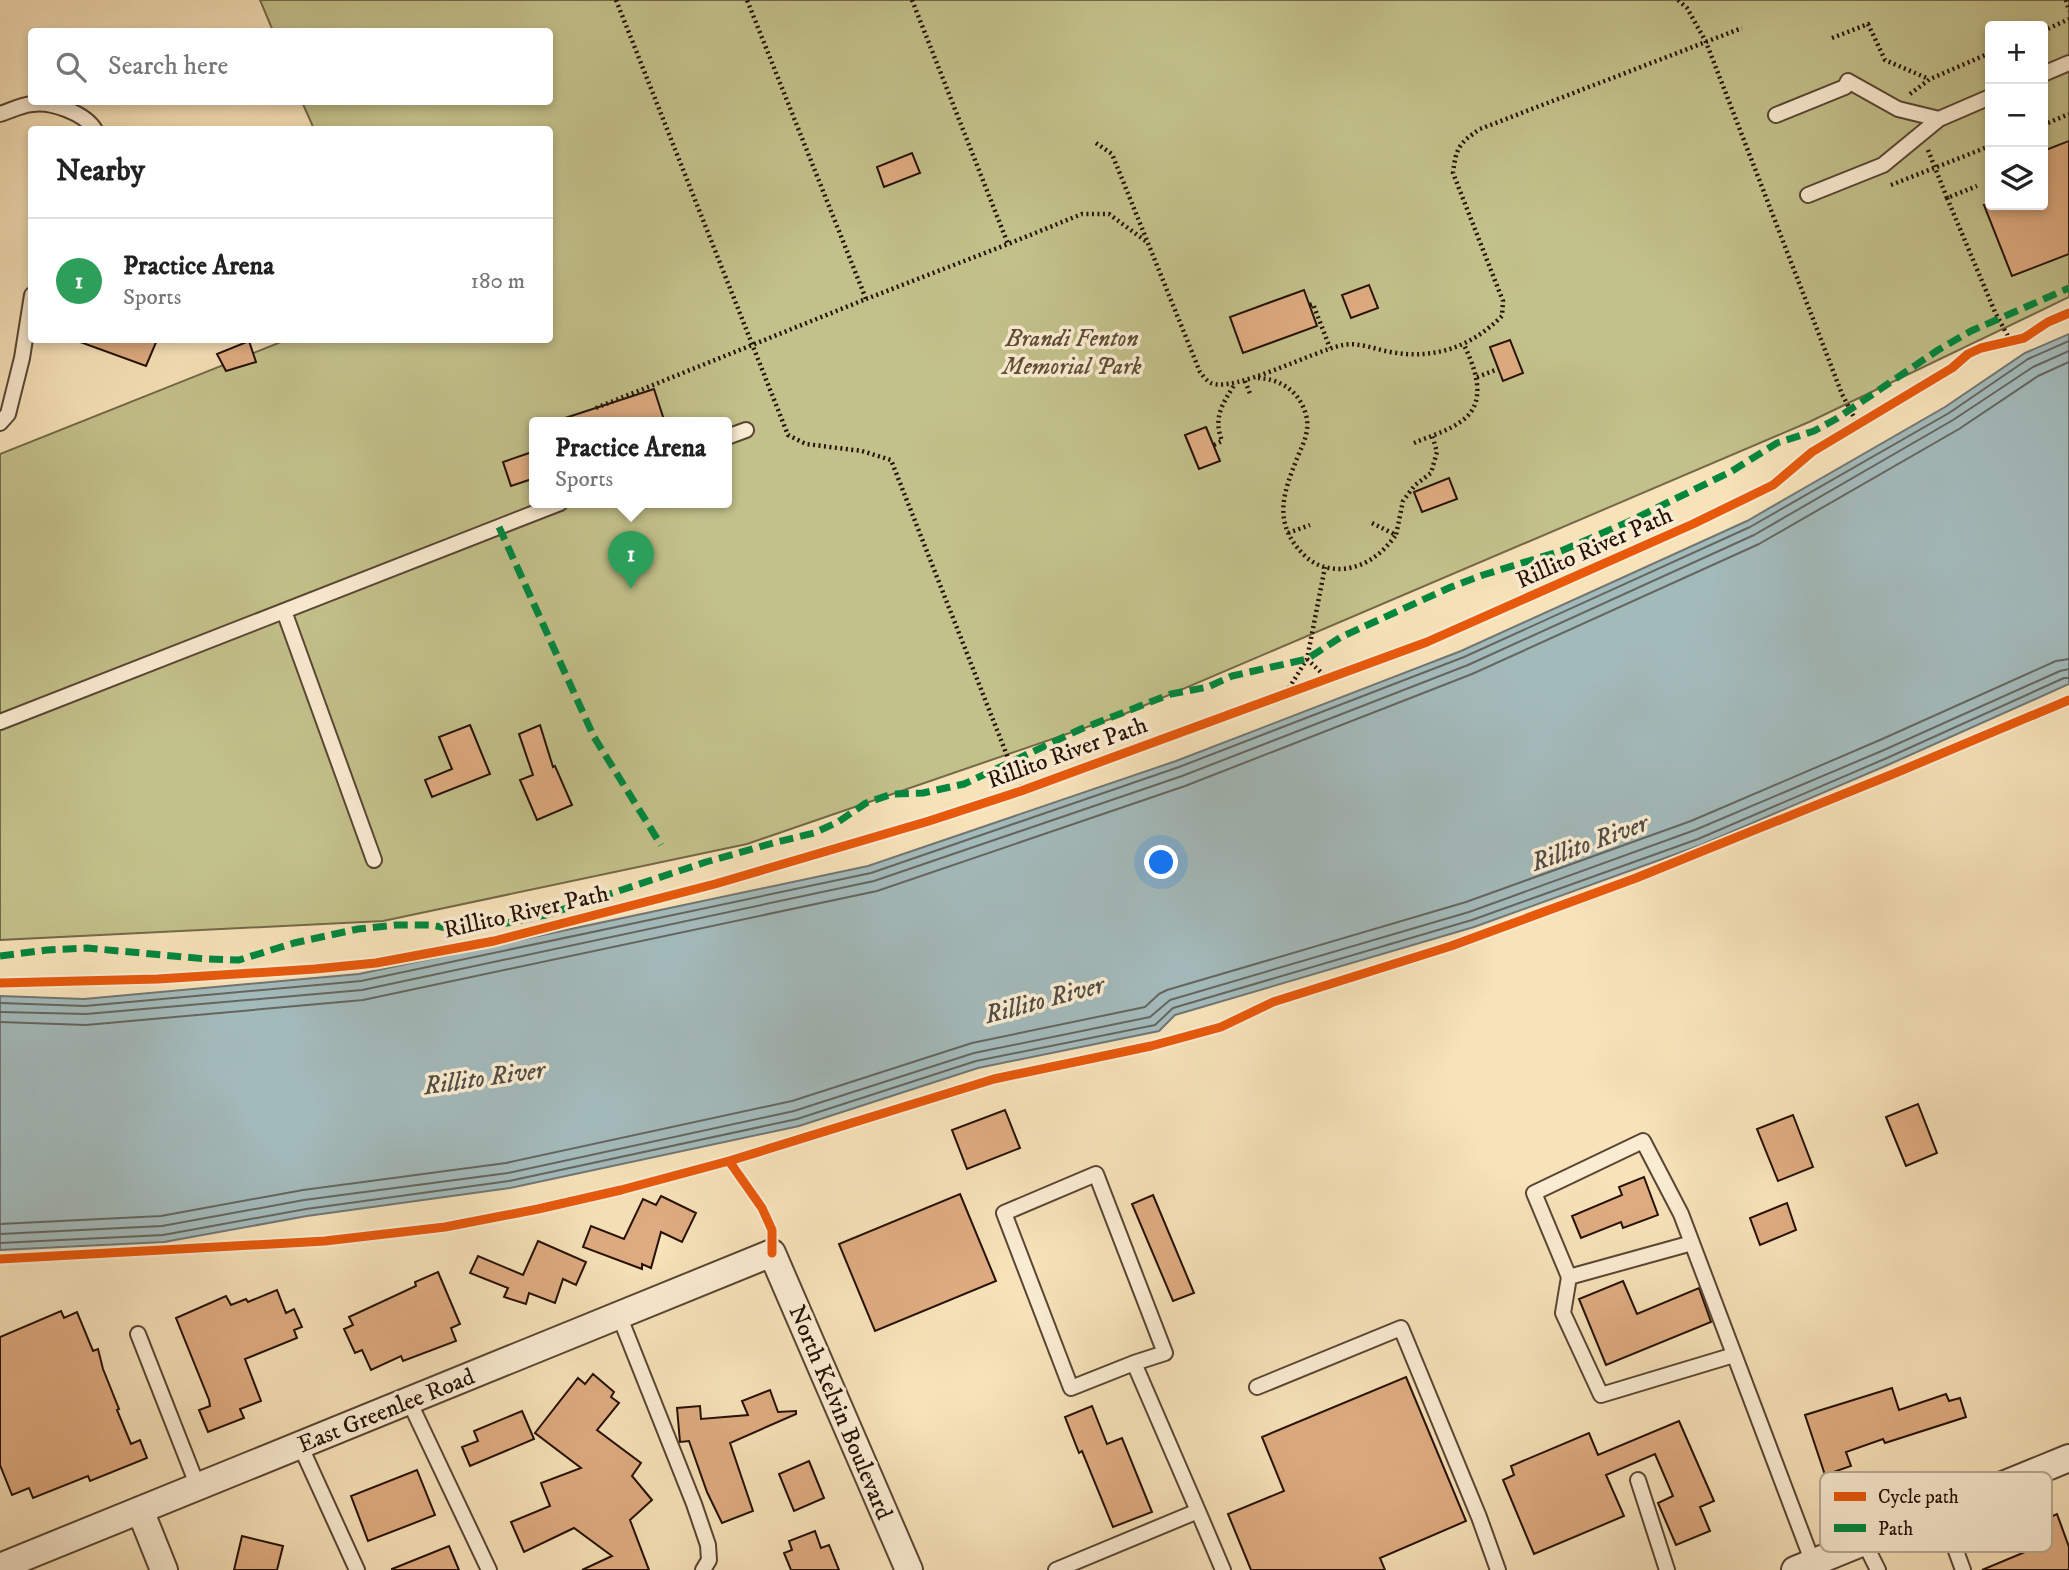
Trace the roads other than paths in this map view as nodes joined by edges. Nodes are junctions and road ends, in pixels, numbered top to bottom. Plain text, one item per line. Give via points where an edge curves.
1 (2069, 63) edge
2 (2048, 72) edge
3 (1985, 99) edge
4 (28, 105) edge
5 (45, 105) edge
6 (0, 114) edge
7 (1776, 115) dead end
8 (1939, 119) junction
9 (93, 126) edge
10 (1808, 195) dead end
11 (28, 320) edge
12 (0, 423) edge
13 (746, 430) dead end
14 (732, 436) edge
15 (547, 508) edge
16 (284, 611) junction
17 (0, 722) edge
18 (374, 860) dead end
19 (1692, 1243) junction
20 (772, 1253) joint
21 (1569, 1277) junction
22 (619, 1315) junction
23 (138, 1334) dead end
24 (1734, 1354) junction
25 (1134, 1363) junction
26 (1257, 1387) dead end
27 (409, 1401) junction
28 (300, 1445) junction
29 (2069, 1458) edge
30 (2035, 1472) edge
31 (1638, 1480) dead end
32 (198, 1487) junction
33 (139, 1510) junction
34 (1198, 1511) junction
35 (1839, 1552) edge
36 (1869, 1552) edge
37 (1956, 1552) edge
38 (1804, 1566) edge
39 (0, 1567) edge
40 (164, 1570) edge
41 (356, 1570) edge
42 (489, 1570) edge
43 (703, 1570) edge
44 (909, 1570) edge
45 (1056, 1570) edge
46 (1223, 1570) edge
47 (1498, 1570) edge
48 (1667, 1570) edge
49 (1878, 1570) edge
50 (1963, 1570) edge

1 - 2 lane
3 - 8 lane
4 - 6 lane
5 - 9 lane via 64,108
7 - 8 lane via 1846,87 1848,80 1898,109
8 - 10 lane via 1883,164
11 - 12 lane via 8,414
13 - 14 lane
15 - 16 lane
16 - 17 lane
16 - 18 lane
19 - 21 lane
19 - 21 lane via 1643,1141 1534,1192
19 - 24 lane
20 - 22 street, East Greenlee Road
20 - 44 street, North Kelvin Boulevard
21 - 24 lane via 1563,1313 1601,1395
22 - 27 street, East Greenlee Road
22 - 43 lane via 708,1545 709,1560
23 - 32 lane
24 - 38 lane
25 - 25 lane via 1165,1353 1096,1174 1004,1213 1071,1388
25 - 34 lane
26 - 47 lane via 1401,1328
27 - 28 street, East Greenlee Road
27 - 42 lane
28 - 32 street, East Greenlee Road
28 - 41 lane
29 - 30 street
31 - 48 lane
32 - 33 street, East Greenlee Road
33 - 39 street, East Greenlee Road
33 - 40 street
34 - 45 lane
34 - 46 lane
35 - 38 street
36 - 49 lane
37 - 50 lane

